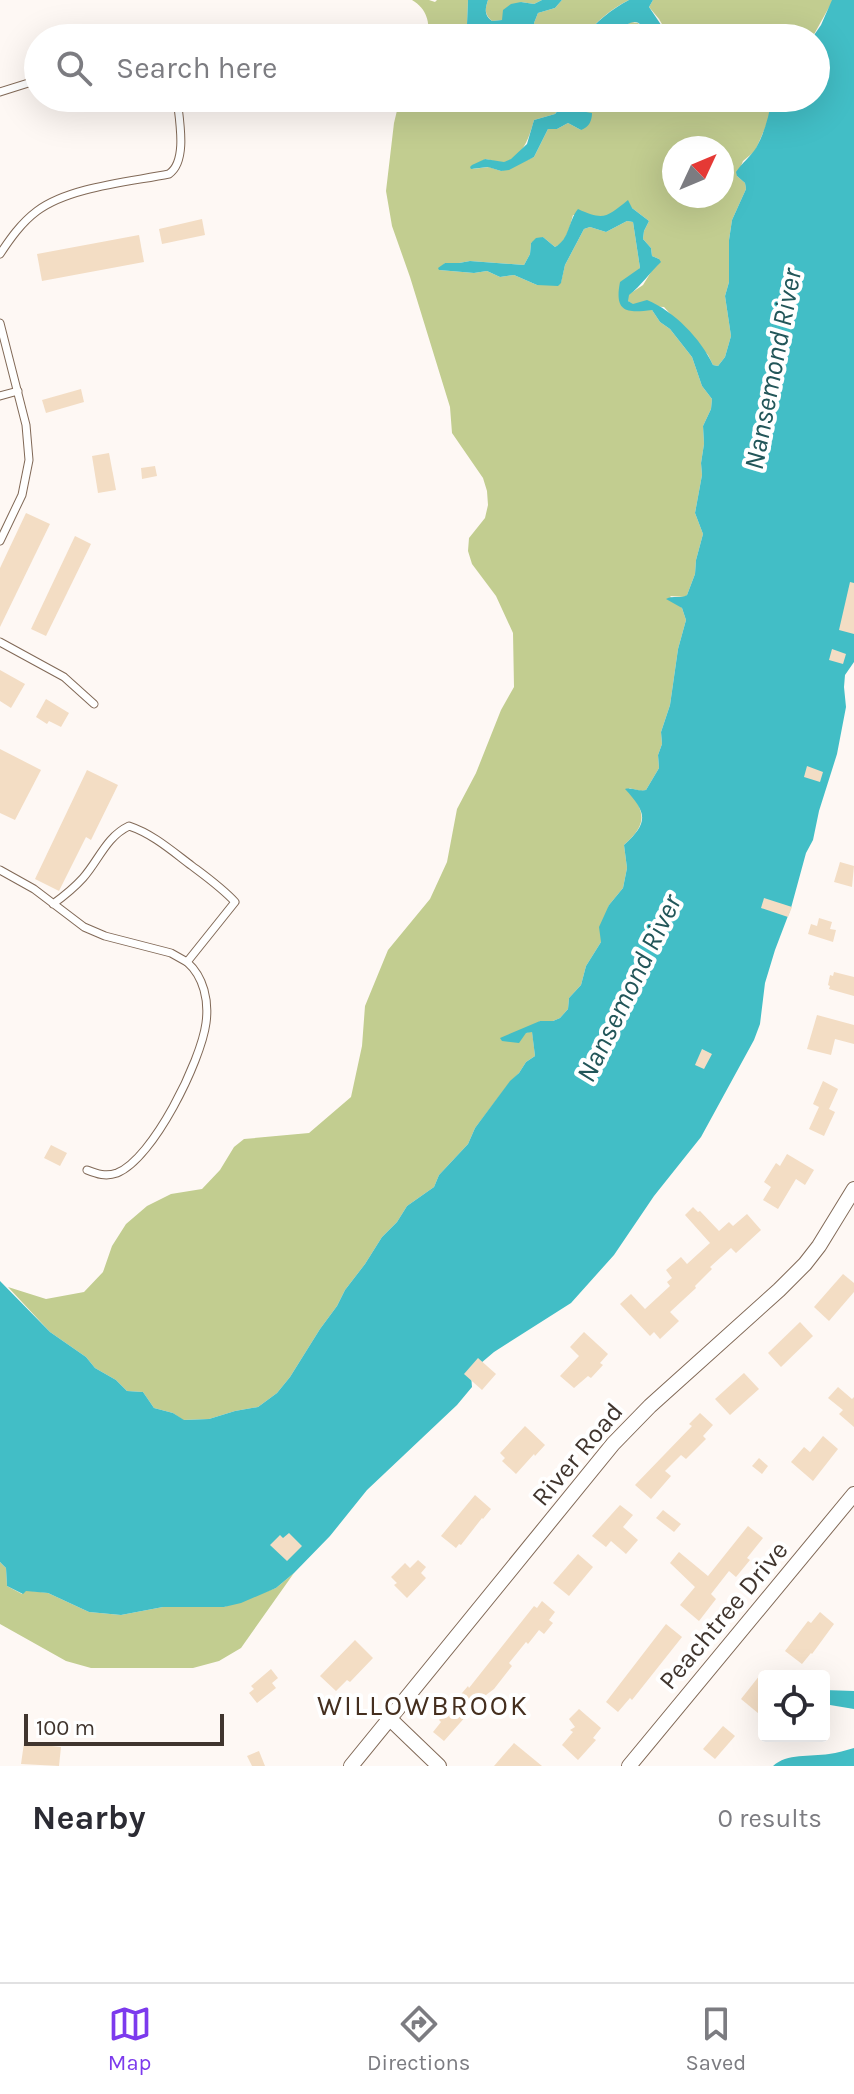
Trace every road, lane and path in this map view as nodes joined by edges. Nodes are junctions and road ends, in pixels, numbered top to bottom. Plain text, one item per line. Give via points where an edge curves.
1 (24, 84) edge
2 (0, 92) edge
3 (178, 112) edge
4 (0, 254) edge
5 (0, 323) edge
6 (18, 391) junction
7 (0, 396) edge
8 (0, 541) edge
9 (0, 642) edge
10 (94, 704) dead end
11 (0, 870) edge
12 (53, 904) junction
13 (187, 962) junction
14 (87, 1170) dead end
15 (854, 1189) edge
16 (854, 1494) edge
17 (389, 1718) junction
18 (351, 1766) edge
19 (439, 1766) edge
20 (629, 1766) edge

1 - 2 lane
3 - 4 lane via 181,147 175,170 52,201 26,221
5 - 6 lane
6 - 7 lane
6 - 8 lane via 29,460 22,495
9 - 10 lane via 64,677
11 - 12 lane
12 - 13 lane via 84,927
12 - 13 lane via 85,876 120,830 142,830 235,902
13 - 14 lane via 202,981 207,1008 192,1070 145,1149 117,1173
15 - 17 street, River Road via 805,1264 613,1444
16 - 20 street, Peachtree Drive
17 - 18 street, River Road
17 - 19 street

